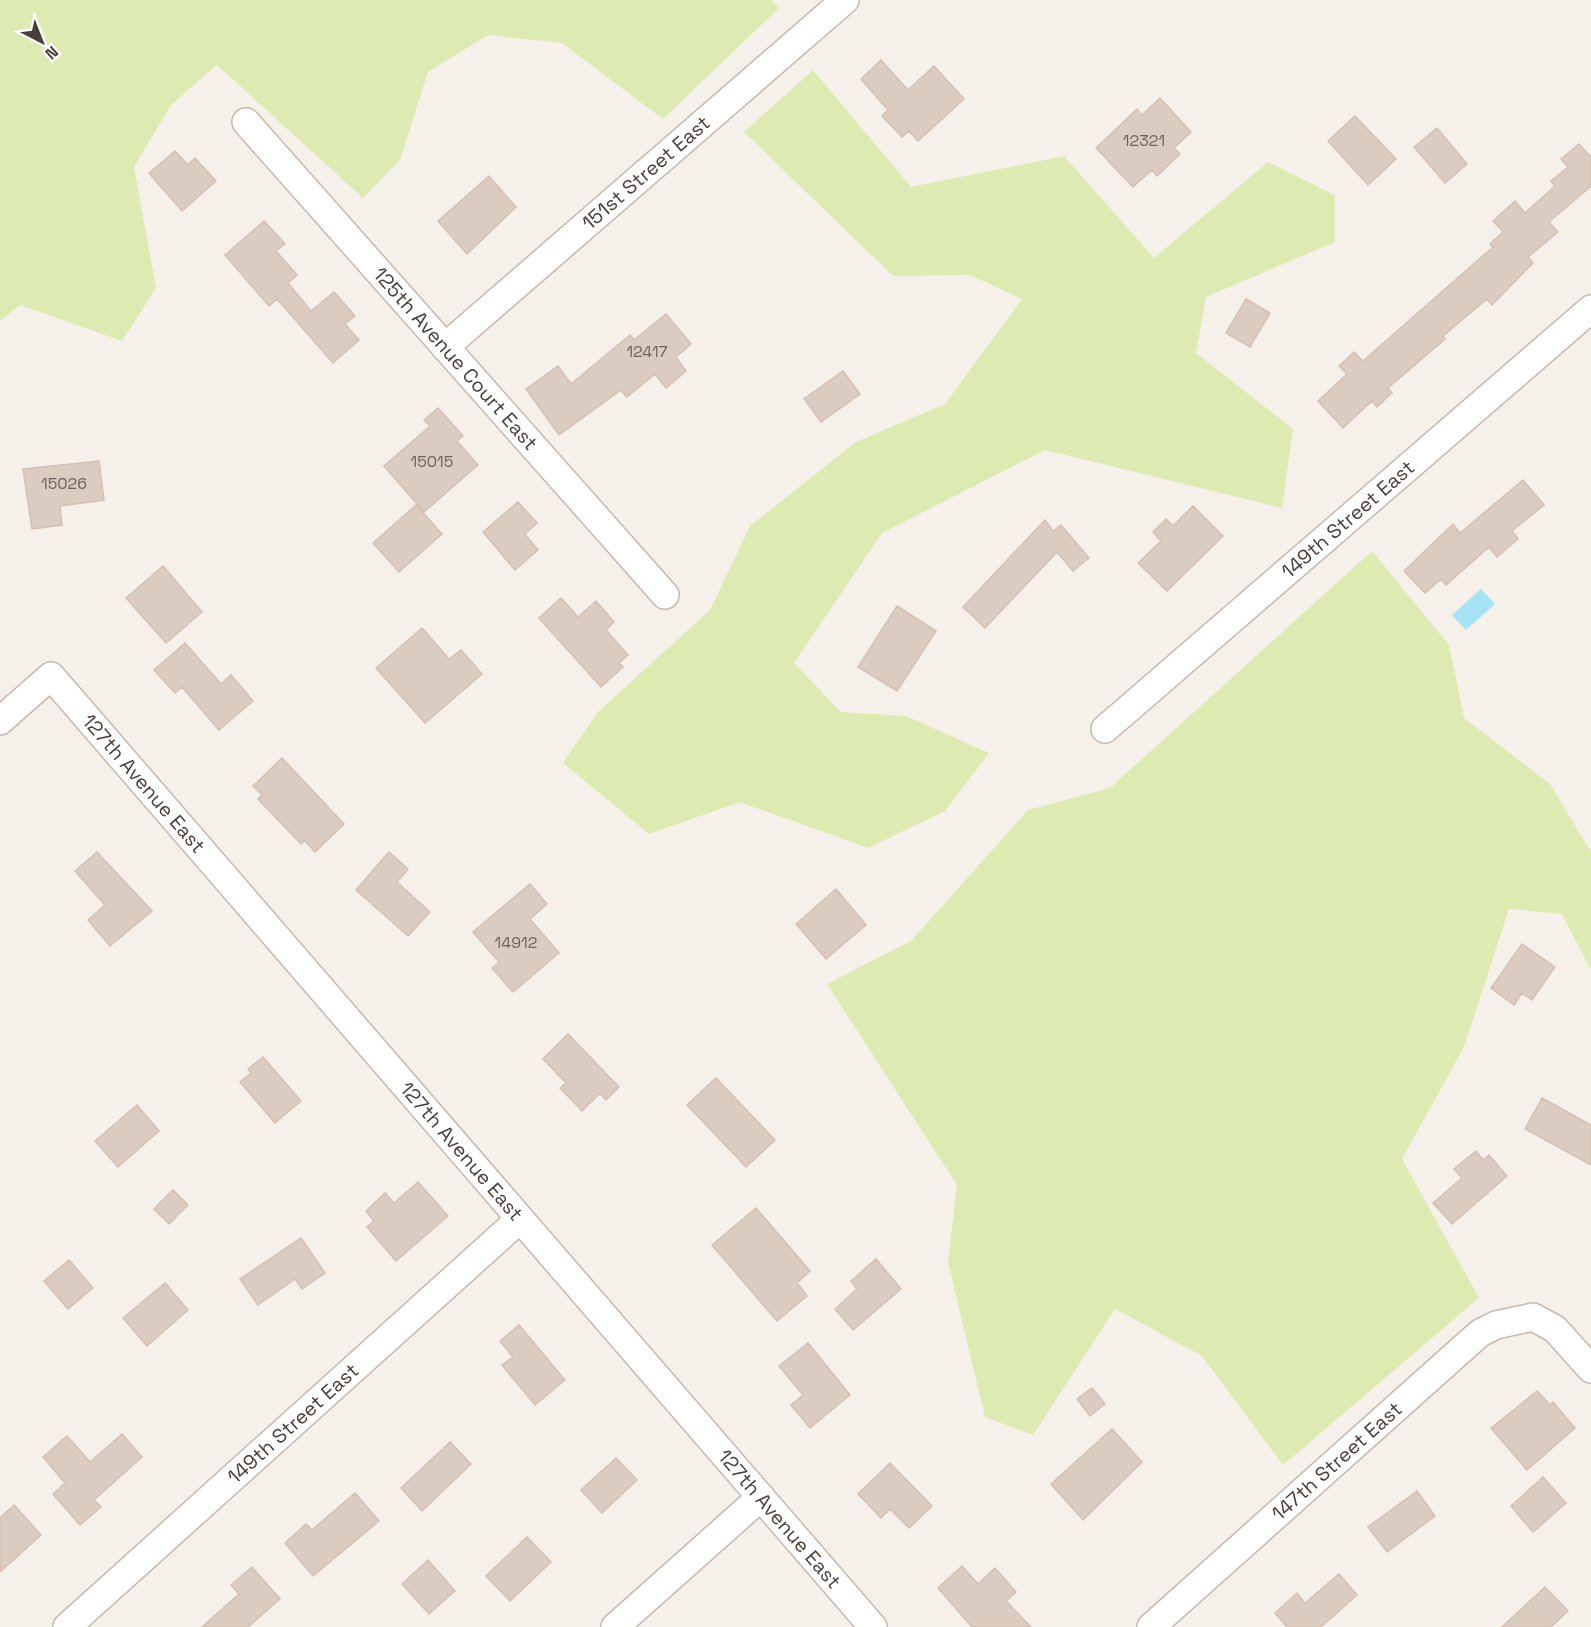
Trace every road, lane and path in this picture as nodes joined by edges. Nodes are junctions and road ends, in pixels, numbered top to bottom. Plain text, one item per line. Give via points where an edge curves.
1 (845, 0) edge
2 (246, 122) dead end
3 (1591, 309) edge
4 (445, 347) junction
5 (665, 595) dead end
6 (0, 721) edge
7 (1105, 729) dead end
8 (520, 1220) junction
9 (1591, 1369) edge
10 (761, 1497) junction
11 (68, 1627) edge
12 (615, 1627) edge
13 (873, 1627) edge
14 (1151, 1627) edge

1 - 4 street, 151st Street East
2 - 4 street, 125th Avenue Court East
3 - 7 street, 149th Street East
4 - 5 street, 125th Avenue Court East
6 - 8 street, 127th Avenue East via 51,676
8 - 10 street, 127th Avenue East
8 - 11 street, 149th Street East
9 - 14 street, 147th Street East via 1555,1329 1533,1317 1496,1325 1471,1340
10 - 12 street
10 - 13 street, 127th Avenue East

